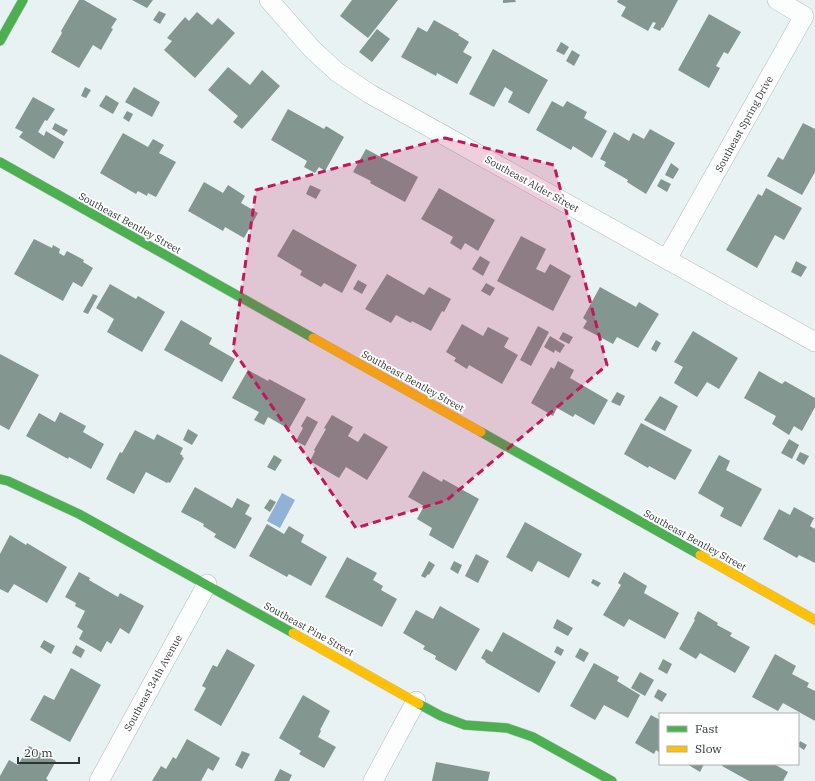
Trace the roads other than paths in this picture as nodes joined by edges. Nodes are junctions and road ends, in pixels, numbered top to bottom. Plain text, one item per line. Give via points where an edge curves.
1 (23, 0) edge
2 (777, 0) edge
3 (273, 1) edge
4 (0, 41) edge
5 (0, 162) edge
6 (667, 259) junction
7 (815, 342) edge
8 (0, 479) edge
9 (207, 584) junction
10 (815, 620) edge
11 (416, 701) junction
12 (99, 781) edge
13 (372, 781) edge
14 (612, 781) edge

1 - 4 street
2 - 6 street, Southeast Spring Drive via 804,16
3 - 6 street, Southeast Alder Street via 312,49 337,72 370,94
5 - 10 street, Southeast Bentley Street
6 - 7 street, Southeast Alder Street
8 - 9 street, Southeast Pine Street via 79,514
9 - 11 street, Southeast Pine Street
9 - 12 street, Southeast 34th Avenue
11 - 13 street
11 - 14 street, Southeast Pine Street via 441,716 465,725 507,728 533,737

